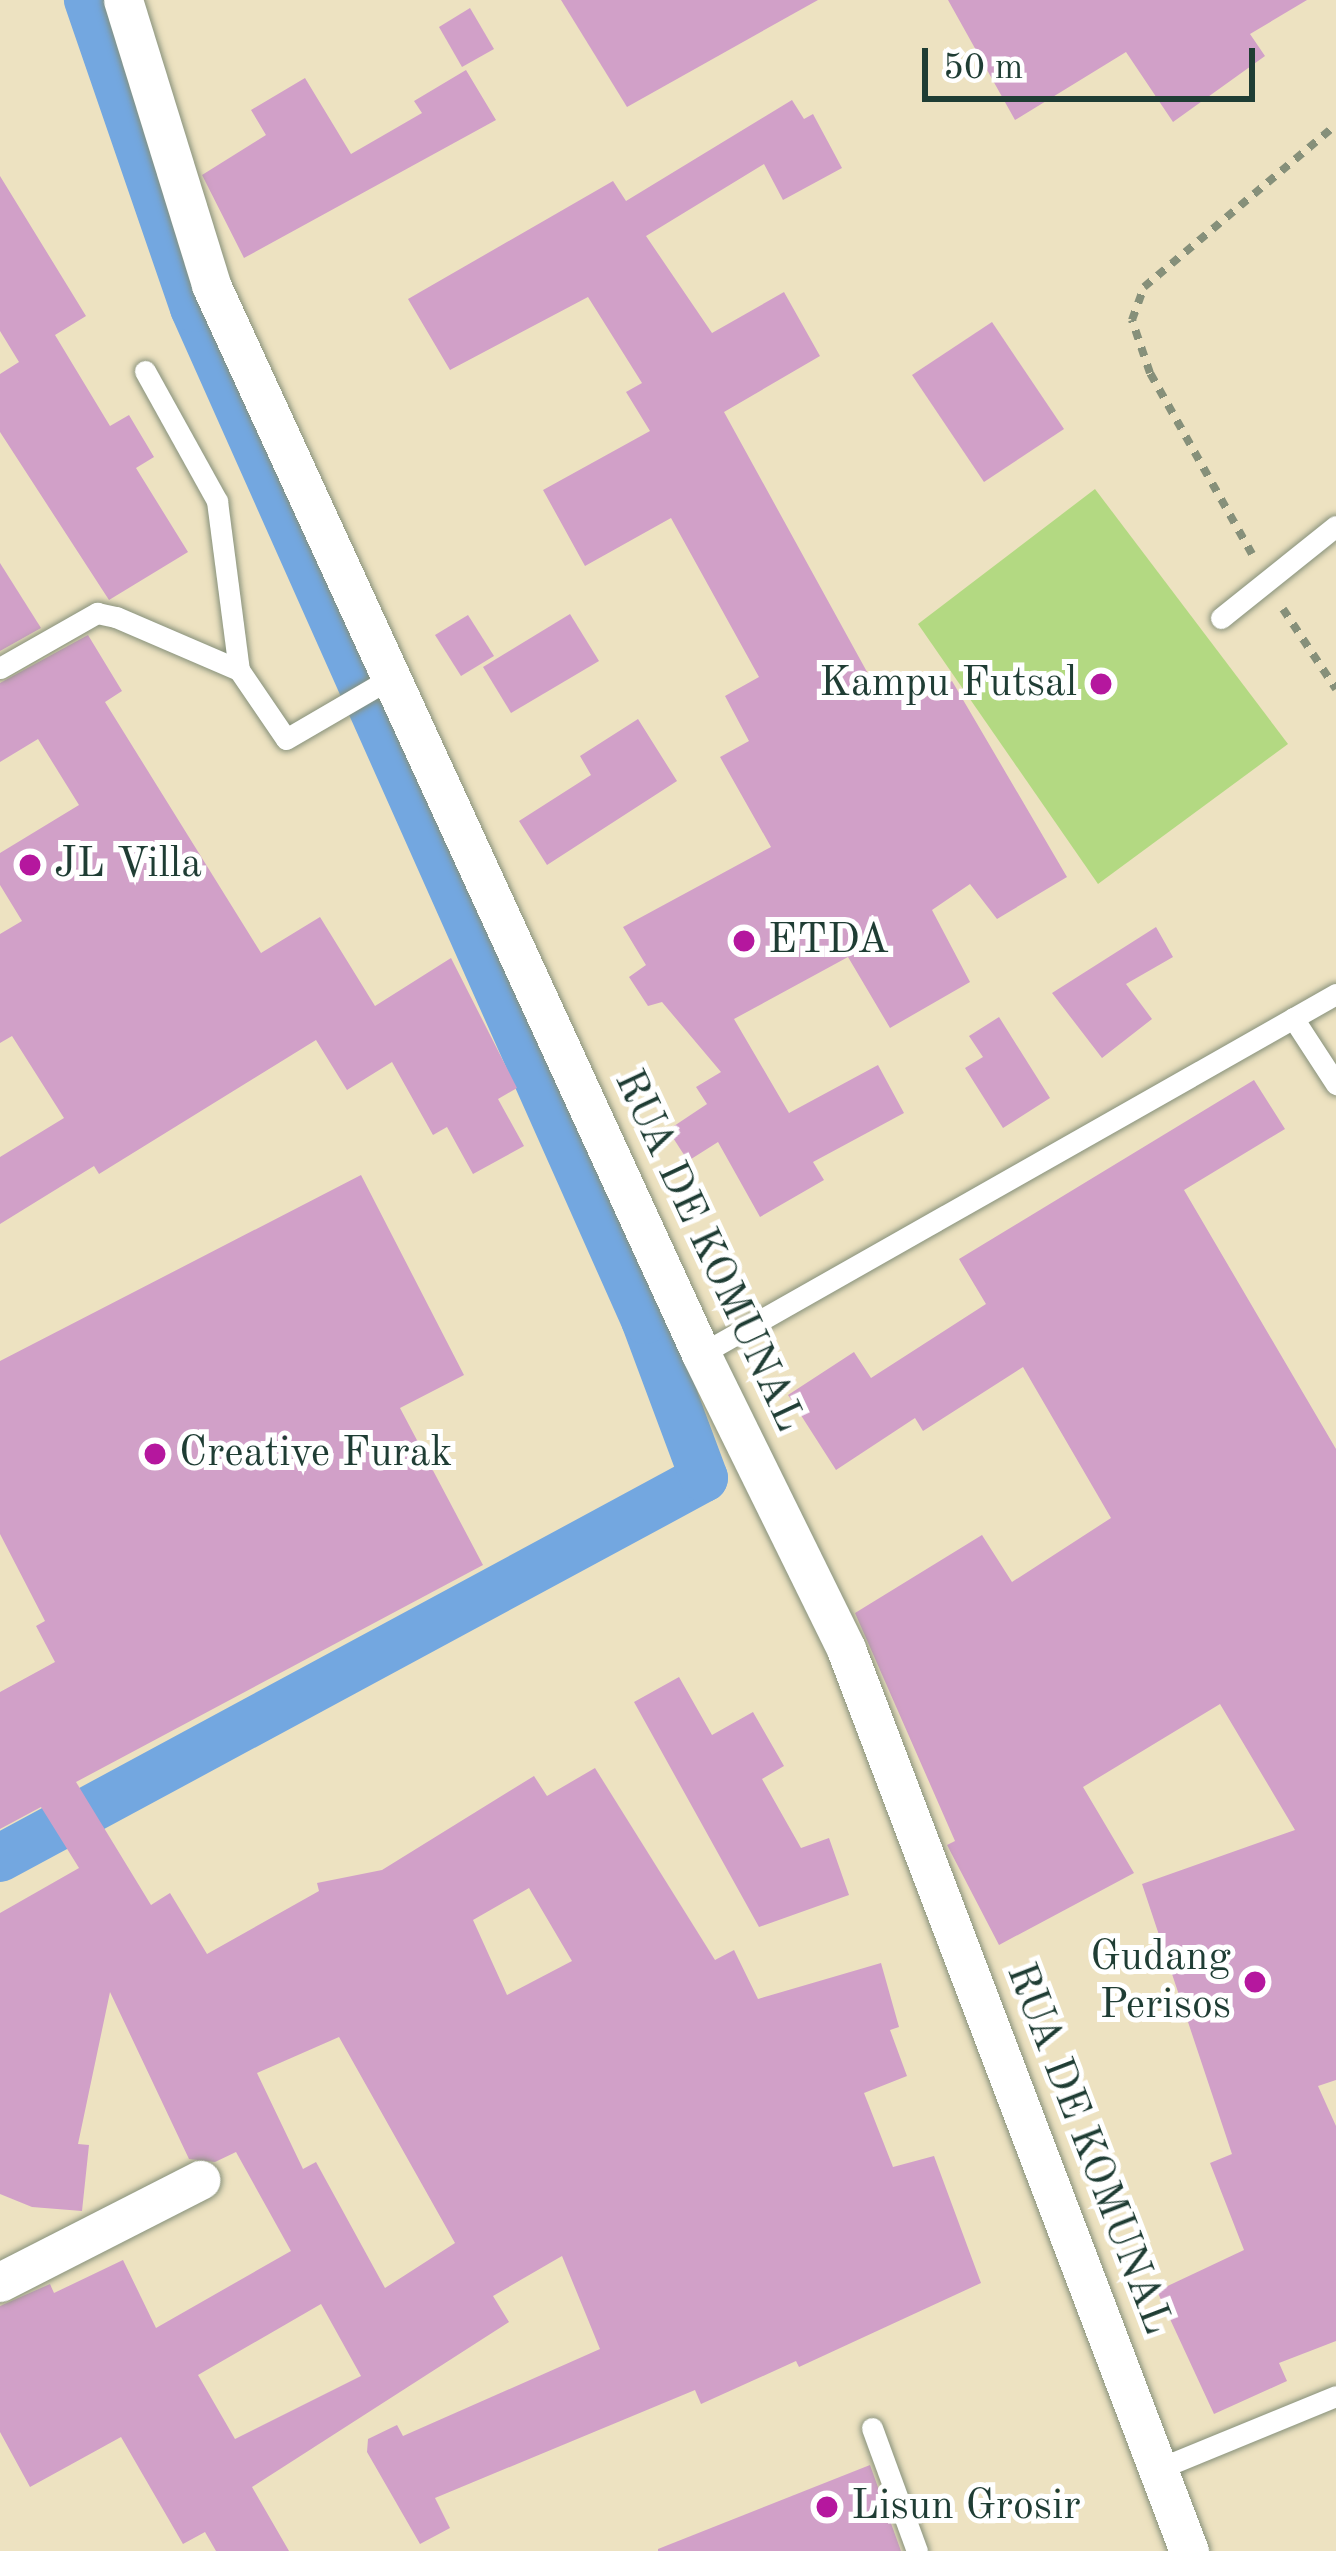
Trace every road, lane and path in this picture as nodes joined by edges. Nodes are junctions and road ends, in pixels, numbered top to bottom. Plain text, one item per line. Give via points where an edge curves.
1 (123, 0) edge
2 (1336, 125) edge
3 (145, 371) dead end
4 (1336, 526) edge
5 (1266, 580) junction
6 (1221, 618) dead end
7 (0, 668) edge
8 (239, 670) junction
9 (391, 678) junction
10 (1336, 689) edge
11 (1336, 994) edge
12 (1293, 1018) junction
13 (1336, 1084) edge
14 (701, 1354) junction
15 (200, 2180) dead end
16 (0, 2282) edge
17 (1336, 2396) edge
18 (872, 2428) dead end
19 (1158, 2469) junction
20 (916, 2551) edge
21 (1190, 2551) edge

1 - 9 street, RUA DE KOMUNAL via 211,285
2 - 5 path via 1144,286 1132,320 1150,373
3 - 8 lane via 217,501
4 - 5 lane
5 - 6 lane
5 - 10 path via 1321,678
7 - 8 lane via 97,614
8 - 9 lane via 286,739
9 - 14 street, RUA DE KOMUNAL
11 - 12 lane
12 - 13 lane
12 - 14 lane
14 - 19 street, RUA DE KOMUNAL via 846,1649
15 - 16 street
17 - 19 lane
18 - 20 lane
19 - 21 street, RUA DE KOMUNAL

